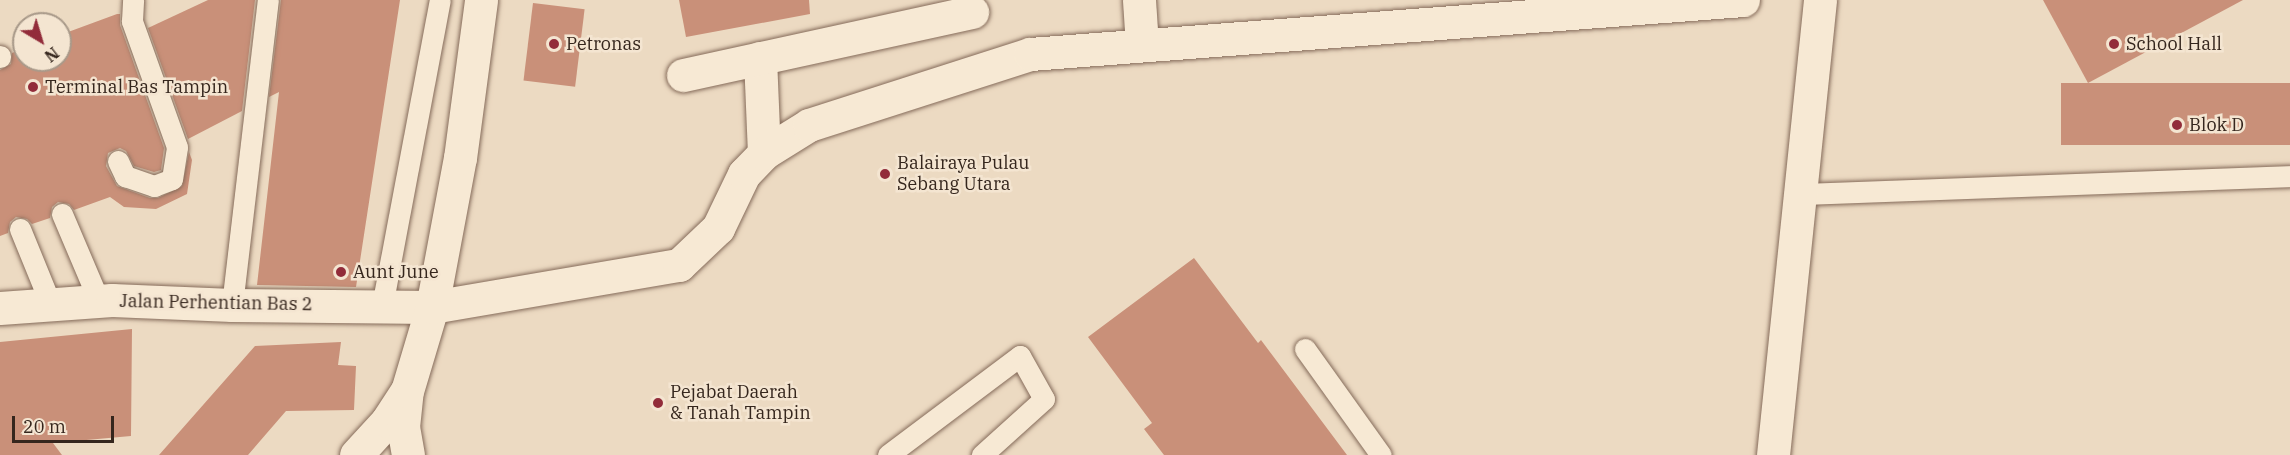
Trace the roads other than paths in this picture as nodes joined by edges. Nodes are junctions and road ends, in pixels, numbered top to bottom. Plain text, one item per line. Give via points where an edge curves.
1 (134, 0) edge
2 (268, 0) edge
3 (440, 0) edge
4 (481, 0) edge
5 (1140, 0) edge
6 (1743, 0) edge
7 (1820, 0) edge
8 (972, 12) dead end
9 (1142, 45) junction
10 (760, 58) junction
11 (683, 75) dead end
12 (764, 153) junction
13 (118, 161) dead end
14 (2290, 176) edge
15 (1800, 194) junction
16 (62, 214) dead end
17 (20, 229) dead end
18 (99, 301) junction
19 (2, 303) edge
20 (51, 305) junction
21 (232, 305) junction
22 (381, 306) junction
23 (432, 307) junction
24 (1305, 350) dead end
25 (407, 391) junction
26 (356, 455) edge
27 (408, 455) edge
28 (888, 455) edge
29 (982, 455) edge
30 (1381, 455) edge
31 (1773, 455) edge

1 - 13 lane via 132,21 177,147 172,179 154,186 125,176
2 - 21 lane
3 - 22 lane
4 - 23 street via 460,158
5 - 9 street
6 - 9 street, Jalan Perhentian Bas 2
7 - 15 street
8 - 10 street
9 - 12 street, Jalan Perhentian Bas 2 via 1030,54 809,124
10 - 11 street
10 - 12 street
12 - 23 street, Jalan Perhentian Bas 2 via 744,174 718,228 679,266
14 - 15 lane
15 - 31 street
16 - 18 lane
17 - 20 lane
18 - 20 street, Jalan Perhentian Bas 2
18 - 21 street, Jalan Perhentian Bas 2
19 - 20 street, Jalan Perhentian Bas 2
21 - 22 street, Jalan Perhentian Bas 2
22 - 23 street, Jalan Perhentian Bas 2
23 - 25 street
24 - 30 lane
25 - 26 street via 387,421
25 - 27 street via 404,428
28 - 29 lane via 1020,357 1044,399

